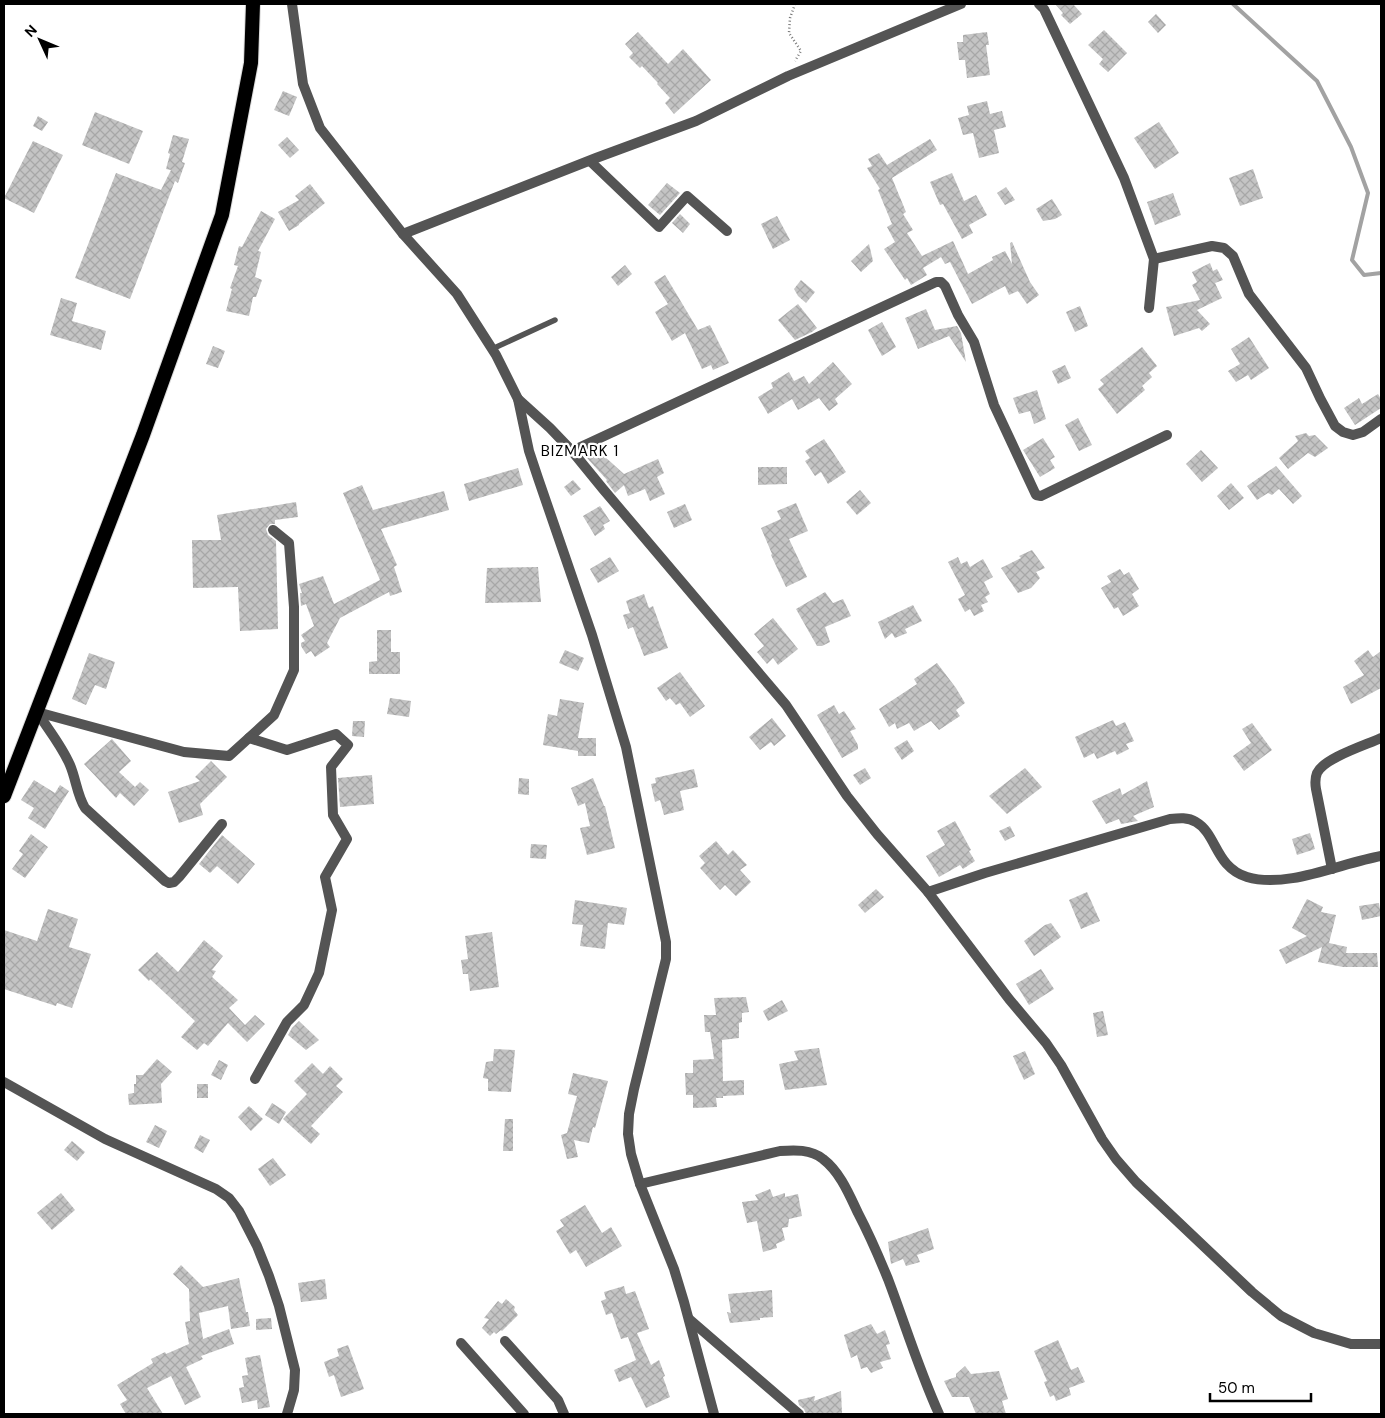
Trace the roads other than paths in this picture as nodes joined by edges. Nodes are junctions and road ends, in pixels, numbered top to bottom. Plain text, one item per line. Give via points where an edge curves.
1 (254, 4) edge
2 (292, 4) edge
3 (961, 4) edge
4 (1039, 4) edge
5 (590, 161) junction
6 (727, 230) dead end
7 (403, 234) junction
8 (1154, 259) junction
9 (1149, 308) dead end
10 (555, 320) dead end
11 (492, 349) junction
12 (518, 399) junction
13 (1381, 420) edge
14 (1167, 435) dead end
15 (572, 451) junction
16 (273, 530) dead end
17 (37, 712) junction
18 (249, 738) junction
19 (1381, 738) edge
20 (4, 796) edge
21 (222, 824) dead end
22 (1381, 856) edge
23 (1332, 868) junction
24 (928, 892) junction
25 (256, 1079) dead end
26 (4, 1082) edge
27 (640, 1184) junction
28 (689, 1320) junction
29 (504, 1341) dead end
30 (461, 1343) dead end
31 (1381, 1344) edge
32 (287, 1414) edge
33 (524, 1414) edge
34 (564, 1414) edge
35 (714, 1414) edge
36 (799, 1414) edge
37 (939, 1414) edge

1 - 17 highway via 251,64 222,215 143,435
2 - 7 street via 303,84 320,128
3 - 5 street via 788,76 696,121
4 - 8 street via 1124,178
5 - 6 street via 659,227 687,196
5 - 7 street
7 - 11 street via 457,294
8 - 9 street
8 - 13 street via 1212,246 1224,248 1233,256 1249,294 1306,368 1336,426 1353,435
10 - 11 lane
11 - 12 street
12 - 15 street
12 - 27 street via 535,469 626,746 666,942 666,958 629,1114 631,1154
14 - 15 street via 1041,496 1036,495 994,406 974,342 945,286 936,282
15 - 24 street via 786,705 847,796
16 - 18 street via 289,543 294,670 274,715
17 - 18 street via 184,752 228,756
17 - 20 highway
17 - 21 street via 63,751 85,808 165,881 174,882
18 - 25 street via 287,750 336,734 348,745 331,768 333,815 347,839 325,877 332,910 319,973 304,1005 287,1022
19 - 23 street via 1332,759 1323,765 1315,779
22 - 23 street
23 - 24 street via 1278,880 1244,876 1222,859 1197,822 1185,818 1170,819
24 - 31 street via 1046,1043 1102,1139 1142,1188 1281,1316 1314,1333 1351,1344
26 - 32 street via 105,1139 216,1189 228,1198 239,1211 257,1246 279,1306 295,1370 294,1390
27 - 28 street via 674,1269
27 - 37 street via 780,1151 810,1152 822,1158 835,1170 865,1226
28 - 35 street
28 - 36 street
29 - 34 street via 558,1400
30 - 33 street

